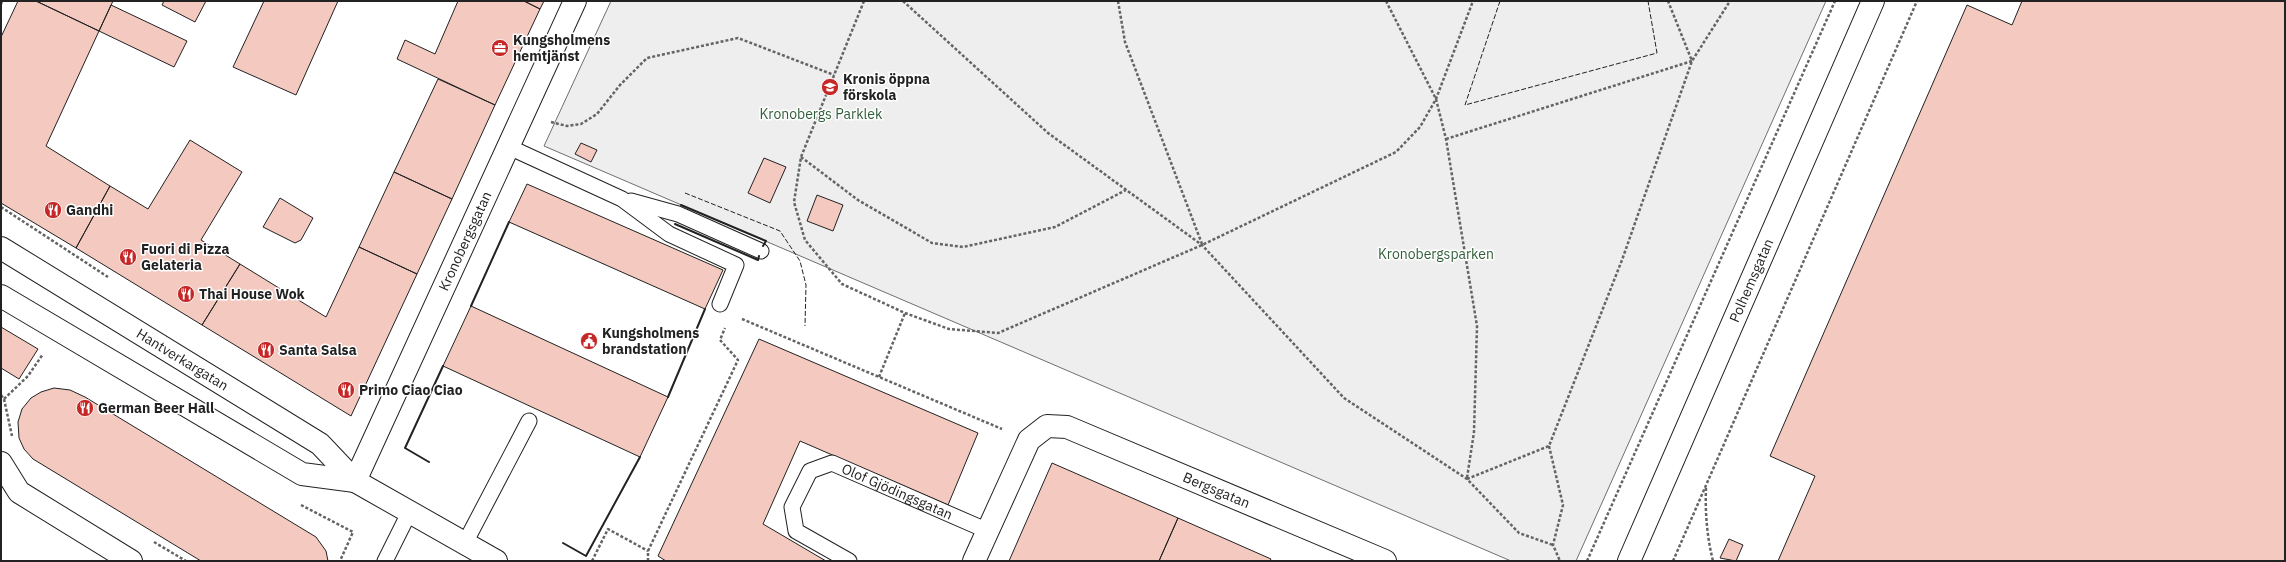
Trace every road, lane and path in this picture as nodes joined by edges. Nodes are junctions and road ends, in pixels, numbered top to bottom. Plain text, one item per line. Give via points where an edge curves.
1 (575, 1) edge
2 (864, 1) edge
3 (904, 1) edge
4 (1118, 1) edge
5 (1386, 1) edge
6 (1473, 1) edge
7 (1668, 1) edge
8 (1730, 1) edge
9 (1835, 1) edge
10 (1873, 1) edge
11 (1921, 1) edge
12 (1916, 3) edge
13 (1692, 61) junction
14 (834, 75) junction
15 (1436, 99) junction
16 (1446, 139) junction
17 (509, 147) junction
18 (531, 157) junction
19 (801, 157) junction
20 (1126, 190) junction
21 (622, 199) junction
22 (1202, 245) junction
23 (1, 248) edge
24 (761, 251) dead end
25 (1, 296) edge
26 (720, 304) joint
27 (905, 313) junction
28 (732, 314) junction
29 (47, 348) dead end
30 (879, 377) junction
31 (1, 395) edge
32 (4, 399) junction
33 (529, 421) dead end
34 (13, 438) dead end
35 (1029, 440) junction
36 (1549, 446) junction
37 (1, 463) edge
38 (1467, 479) junction
39 (355, 481) junction
40 (1706, 486) junction
41 (410, 511) junction
42 (988, 531) junction
43 (353, 532) dead end
44 (152, 541) dead end
45 (465, 543) junction
46 (1553, 544) junction
47 (648, 551) junction
48 (131, 561) edge
49 (186, 561) edge
50 (340, 561) edge
51 (385, 561) edge
52 (496, 561) edge
53 (592, 561) edge
54 (648, 561) edge
55 (849, 561) edge
56 (974, 561) edge
57 (1385, 561) edge
58 (1560, 561) edge
59 (1587, 561) edge
60 (1629, 561) edge
61 (1673, 561) edge
62 (1713, 561) edge

1 - 17 street, Kronobergsgatan
2 - 14 path
3 - 20 path via 1048,133
4 - 22 path via 1125,42
5 - 15 path
6 - 15 path
7 - 13 path
8 - 13 path
9 - 59 path
10 - 60 street, Polhemsgatan
11 - 12 path
12 - 40 path
13 - 16 path
13 - 36 path via 1622,260
14 - 18 path via 738,38 647,58 620,85 597,114 581,124 567,126 547,120
14 - 19 path
15 - 16 path
15 - 22 path via 1420,127 1396,152
16 - 38 path via 1477,326 1474,432
17 - 18 lane
17 - 39 street, Kronobergsgatan
18 - 21 lane
19 - 20 path via 858,200 932,244 963,247 1055,228
19 - 27 path via 794,202 805,240 842,284
20 - 22 path
21 - 24 lane via 678,214
21 - 26 lane via 669,234 736,265
22 - 27 path via 998,334 949,328
22 - 38 path via 1344,398
23 - 39 street, Hantverkargatan via 320,444
25 - 39 street, Hantverkargatan via 302,474
26 - 28 path
27 - 30 path
28 - 30 path
28 - 47 path via 720,340 738,360
29 - 32 path via 28,376
30 - 35 path
31 - 32 path
32 - 34 path
33 - 45 lane
35 - 42 street
35 - 57 street, Bergsgatan via 1047,426 1067,427
36 - 38 path
36 - 46 path via 1563,505
37 - 48 street via 19,492
38 - 46 path via 1519,533
39 - 41 street, Hantverkargatan
40 - 61 path
40 - 62 path via 1706,525
41 - 45 street, Hantverkargatan
41 - 51 lane
42 - 55 lane, Olof Gjödingsgatan via 832,464 810,471 792,507 796,531
42 - 56 street
43 - 50 path
44 - 49 path
45 - 52 street, Hantverkargatan
46 - 58 path
47 - 53 path via 608,528
47 - 54 path

